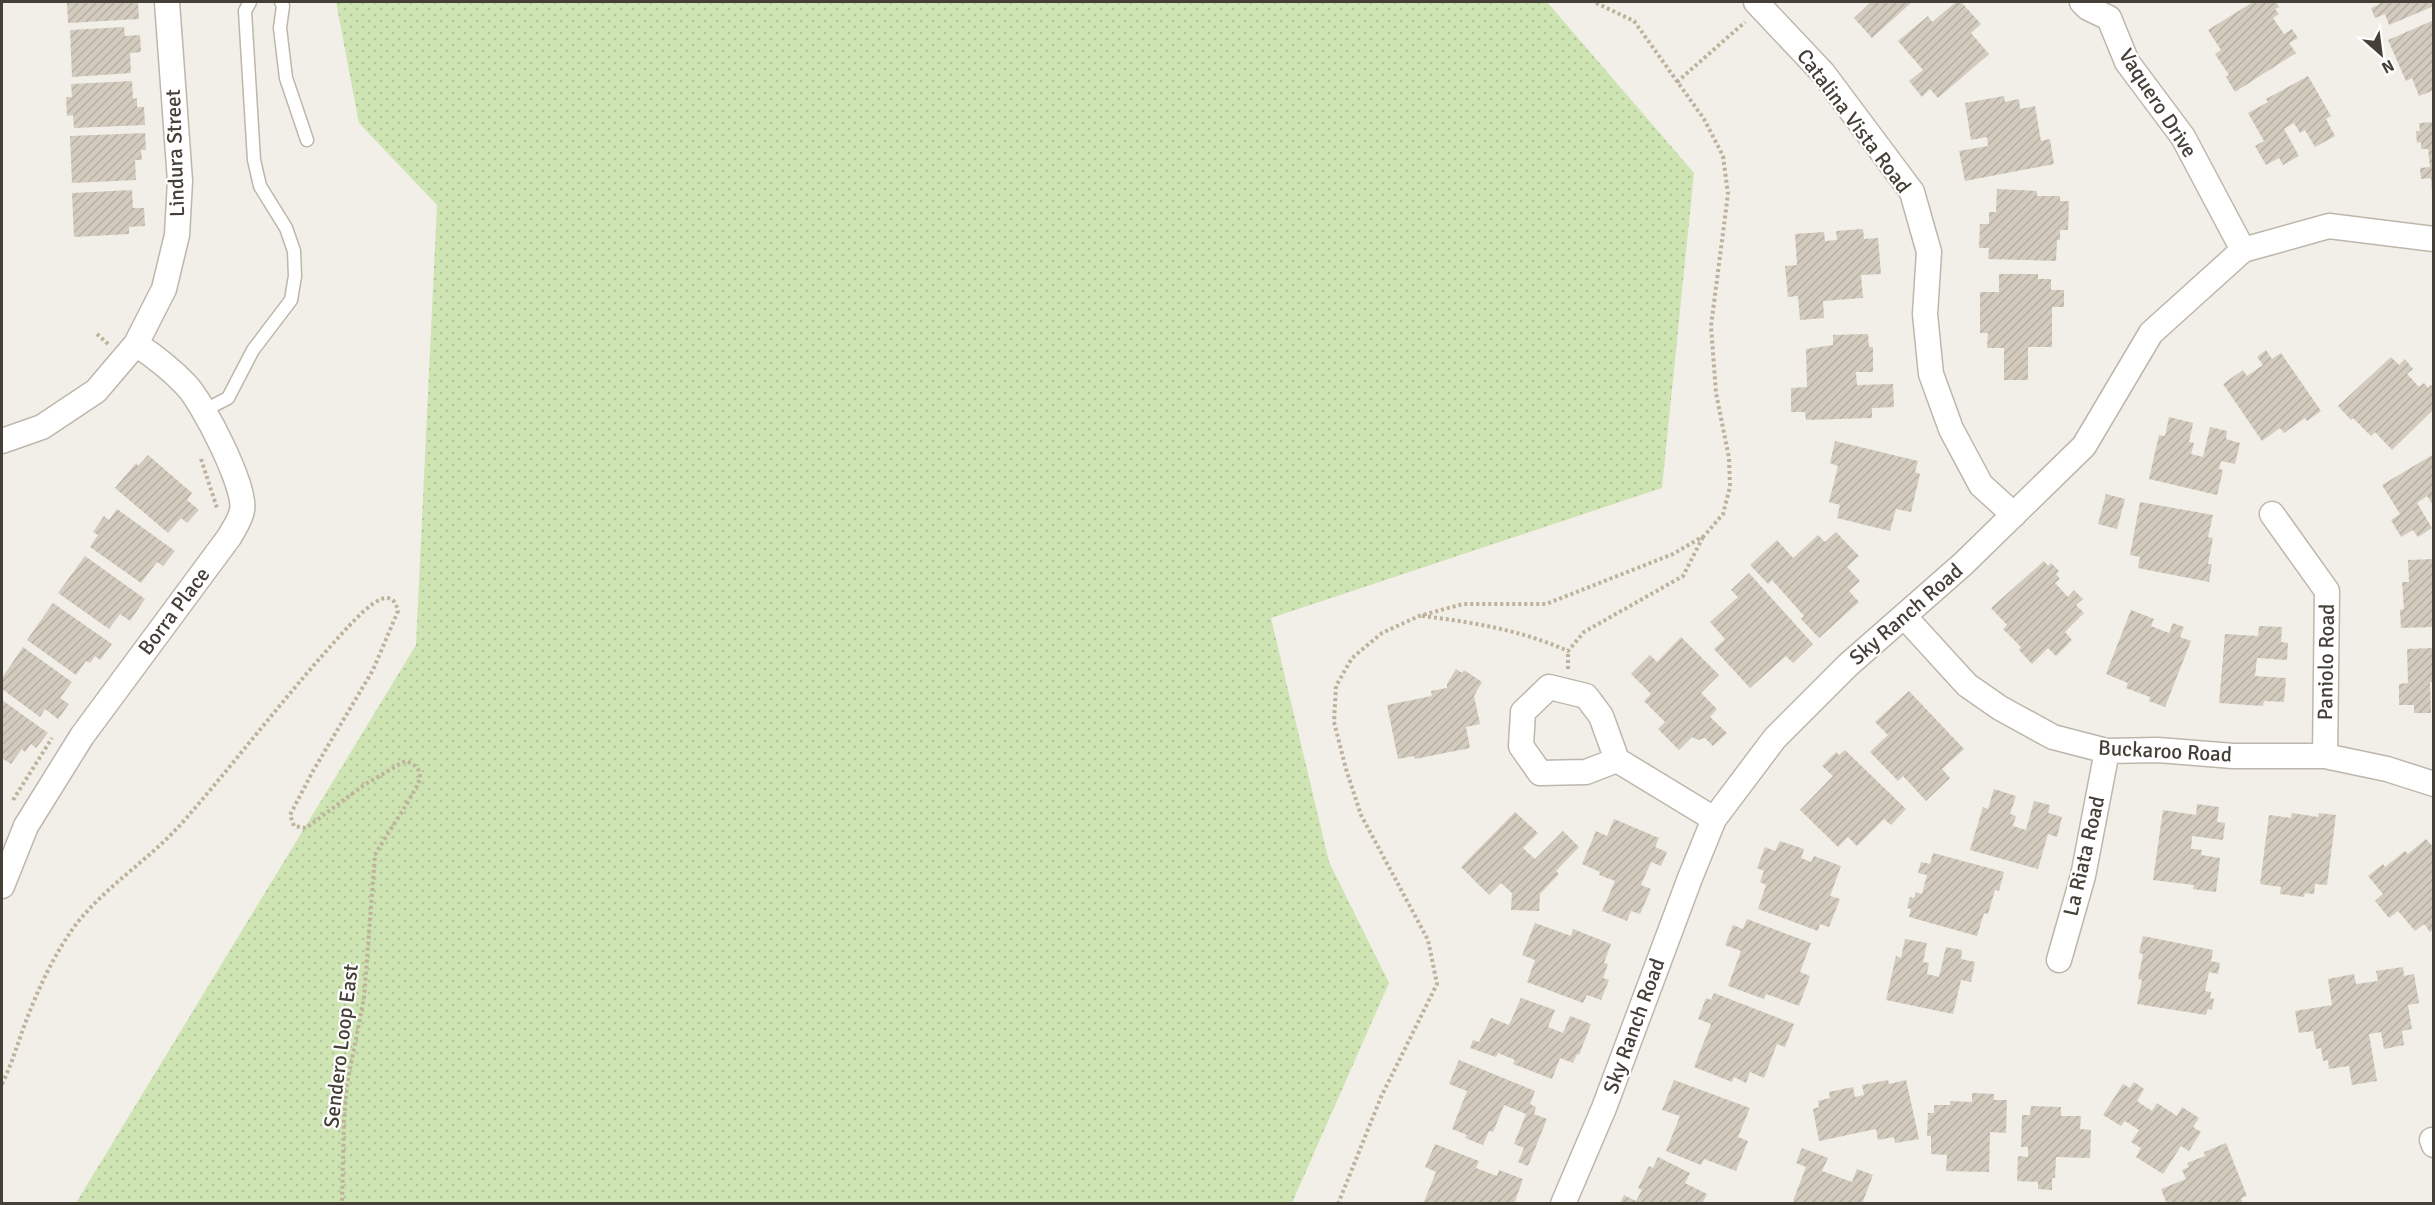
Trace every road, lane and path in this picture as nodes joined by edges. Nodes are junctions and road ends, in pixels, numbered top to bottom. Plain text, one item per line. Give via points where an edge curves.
1 (167, 2) edge
2 (250, 2) edge
3 (281, 2) edge
4 (1594, 2) edge
5 (2082, 2) edge
6 (1759, 4) edge
7 (2114, 10) edge
8 (1677, 82) junction
9 (307, 140) dead end
10 (2433, 239) edge
11 (2243, 250) junction
12 (97, 334) dead end
13 (129, 352) junction
14 (203, 411) junction
15 (2, 441) edge
16 (198, 452) dead end
17 (2272, 514) dead end
18 (2014, 515) junction
19 (214, 516) dead end
20 (1704, 536) junction
21 (1419, 616) junction
22 (1904, 616) junction
23 (53, 736) dead end
24 (2107, 751) junction
25 (2325, 756) junction
26 (1617, 760) dead end
27 (2433, 784) edge
28 (12, 802) dead end
29 (1714, 819) junction
30 (2, 886) edge
31 (2058, 960) dead end
32 (2, 1084) edge
33 (342, 1203) edge
34 (1338, 1203) edge
35 (1563, 1203) edge

1 - 13 street, Lindura Street via 180,181 177,235 164,289
2 - 14 lane via 244,11 254,160 260,186 286,228 294,251 295,276 291,300 253,350 228,398
3 - 9 lane via 286,78
4 - 8 path via 1634,21
5 - 7 street, Vaquero Drive via 2088,8
6 - 8 path
6 - 18 street, Catalina Vista Road via 1822,73 1912,192 1929,252 1925,314 1931,374 1952,429 1981,485
7 - 11 street, Vaquero Drive via 2127,63 2183,137
8 - 20 path via 1704,119 1723,156 1728,195 1711,326 1730,487 1723,514
10 - 11 street, Sky Ranch Road via 2329,226
11 - 18 street, Sky Ranch Road via 2151,333 2084,446
12 - 13 path via 113,348
13 - 14 street, Borra Place via 161,361 188,387
13 - 15 street, Lindura Street via 96,391 42,427
14 - 30 street, Borra Place via 235,473 243,509 230,536 82,736 26,826
16 - 19 path via 218,507
17 - 25 street, Paniolo Road via 2327,591
18 - 22 street, Sky Ranch Road
20 - 21 path via 1673,554 1546,604 1463,604
20 - 21 path via 1683,576 1584,632 1568,651 1481,623
21 - 34 path via 1382,633 1352,657 1336,686 1334,722 1361,815 1428,940 1437,984 1381,1097
22 - 24 street, Buckaroo Road via 1967,685 2000,708 2053,737
22 - 29 street, Sky Ranch Road via 1848,665 1776,738
23 - 28 path
24 - 25 street, Buckaroo Road
24 - 31 street, La Riata Road via 2083,876
25 - 27 street, Buckaroo Road
26 - 29 street
29 - 35 street, Sky Ranch Road via 1604,1108
32 - 33 path, Sendero Loop East via 41,987 74,927 180,824 347,628 373,603 381,598 392,599 398,611 388,639 290,815 294,826 306,828 405,761 416,766 420,777 375,855 364,998 347,1084

